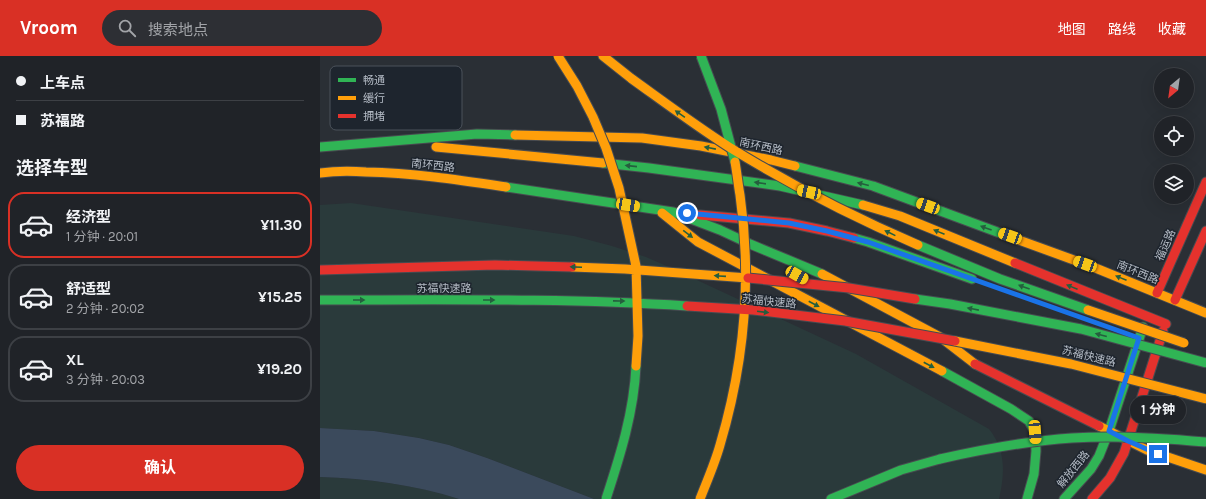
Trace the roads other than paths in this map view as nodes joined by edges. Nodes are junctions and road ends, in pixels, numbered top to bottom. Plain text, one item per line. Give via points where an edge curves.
1 (558, 56) edge
2 (603, 56) edge
3 (701, 56) edge
4 (386, 142) junction
5 (320, 147) edge
6 (320, 173) edge
7 (1206, 182) edge
8 (658, 210) junction
9 (673, 212) junction
10 (1206, 231) edge
11 (750, 244) junction
12 (783, 268) dead end
13 (320, 270) edge
14 (797, 275) dead end
15 (978, 281) dead end
16 (831, 294) dead end
17 (1156, 296) junction
18 (320, 300) edge
19 (1174, 303) junction
20 (1206, 313) edge
21 (1148, 314) junction
22 (872, 317) dead end
23 (1103, 326) dead end
24 (1139, 338) junction
25 (920, 343) dead end
26 (1158, 345) junction
27 (1191, 345) dead end
28 (948, 355) dead end
29 (1206, 363) edge
30 (975, 364) junction
31 (1206, 399) edge
32 (1109, 431) junction
33 (1128, 441) junction
34 (1206, 442) edge
35 (1206, 470) edge
36 (606, 499) edge
37 (700, 499) edge
38 (831, 499) edge
39 (1027, 499) edge
40 (1064, 499) edge
41 (1092, 499) edge

1 - 36 main road, bridge via 577,86 606,148 620,188 636,266 636,375 620,457
27 -> 2 main road, bridge via 973,269 896,236 767,170 681,115
3 - 37 main road, bridge via 715,93 737,171 745,232 746,294 742,350 734,395 718,453
4 - 5 main road, 南环西路
17 -> 4 main road, 南环西路 via 1088,265 872,186 771,160 701,146 642,138 477,134
21 -> 4 main road via 900,216 824,194 649,168
6 - 8 main road, 南环西路 via 384,172 436,177
7 - 17 main road, 福运路
8 - 9 main road, 南环西路
8 -> 39 main road via 698,242 939,370 1029,421 1035,432 1036,451 1034,474
9 - 11 main road, 南环西路
9 - 15 main road via 789,223 827,231 868,242
10 - 19 main road
11 - 12 main road, 南环西路
11 - 30 main road, 南环西路 via 817,271 940,338
29 -> 13 main road, 苏福快速路, bridge via 1081,329 950,304 833,286 625,269 495,265
14 - 16 main road
17 - 19 main road, 南环西路
18 -> 31 main road, 苏福快速路, bridge via 618,301 753,310 845,321 949,340 1071,364
19 - 20 main road, 南环西路
21 - 24 main road
21 - 26 main road via 1167,321
22 - 25 main road
23 - 24 main road
24 - 26 main road
24 - 32 main road
26 - 33 main road
28 - 30 main road, 南环西路
30 - 32 main road, 南环西路
32 - 33 main road, 南环西路
32 - 40 main road, 解放西路 via 1091,469
33 - 35 main road, 南环西路
33 - 41 main road via 1117,468
34 - 38 main road, bridge via 1142,437 1096,437 1016,444 975,451 900,470

